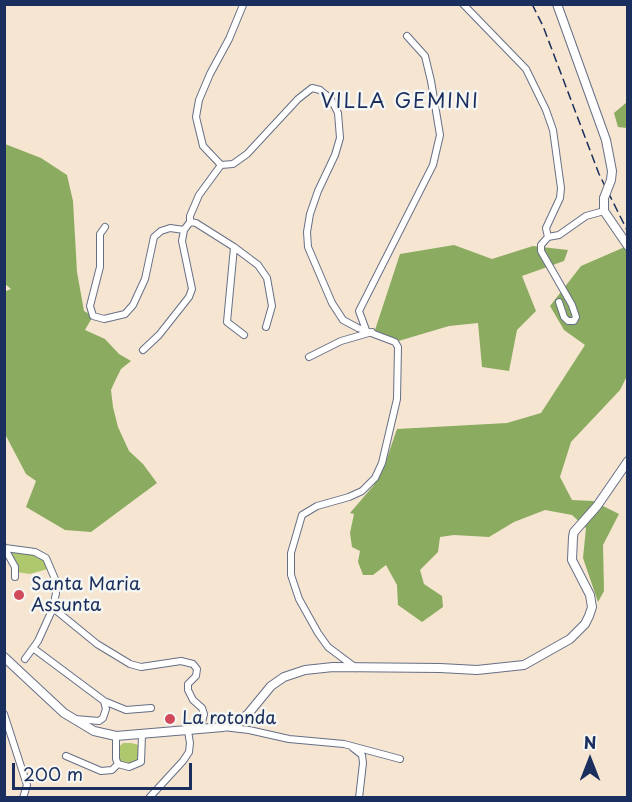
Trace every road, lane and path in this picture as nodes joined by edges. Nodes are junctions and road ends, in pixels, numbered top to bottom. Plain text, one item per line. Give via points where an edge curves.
1 (463, 4) edge
2 (557, 4) edge
3 (243, 5) edge
4 (407, 36) dead end
5 (221, 165) junction
6 (604, 211) junction
7 (190, 222) junction
8 (105, 227) dead end
9 (184, 230) junction
10 (548, 237) junction
11 (627, 246) edge
12 (234, 247) junction
13 (559, 302) dead end
14 (266, 327) dead end
15 (369, 331) junction
16 (244, 335) dead end
17 (143, 350) dead end
18 (309, 357) dead end
19 (627, 461) edge
20 (5, 548) edge
21 (15, 577) dead end
22 (53, 608) junction
23 (33, 648) junction
24 (4, 657) edge
25 (25, 659) dead end
26 (357, 669) junction
27 (104, 701) junction
28 (151, 708) dead end
29 (4, 714) edge
30 (72, 718) junction
31 (223, 727) junction
32 (191, 731) junction
33 (142, 735) junction
34 (116, 736) junction
35 (347, 745) junction
36 (66, 756) dead end
37 (400, 759) dead end
38 (118, 764) junction
39 (23, 798) edge
40 (149, 798) edge
41 (359, 798) edge

1 - 10 street via 526,69 546,110 553,130 561,188 546,228
2 - 6 street, bridge via 606,140 612,171
3 - 5 street via 199,100 196,117 203,146
4 - 15 street via 425,56 440,135 432,165 359,311
5 - 7 street via 199,195
5 - 15 street via 233,164 247,154 312,88 331,99 338,113 340,138 310,214 308,247 336,310 344,320
6 - 10 street via 586,216 559,235
6 - 11 street
7 - 9 street
7 - 12 street
8 - 9 street via 100,234 100,267 90,306 93,316 104,319 125,314 133,305 145,279 154,237 170,228
9 - 17 street via 182,241 192,289 159,335
10 - 13 street via 541,251 572,305 574,321 564,317
12 - 14 street via 258,265 267,278 273,306
12 - 16 street via 227,322
15 - 18 street
15 - 26 street via 398,347 397,399 382,463 362,491 302,515 291,553 296,591 318,633
19 - 26 street via 574,532 572,561 592,607 585,624 570,639 524,665 477,670
20 - 21 street via 15,567
20 - 22 street via 35,552 46,558 55,579
22 - 23 street
22 - 32 street via 97,644 130,664 193,664 196,676 188,690 204,714 202,722
23 - 25 street
23 - 27 street
24 - 30 street
26 - 31 street via 320,668 284,677 265,692 248,714
27 - 28 street via 126,710
27 - 30 street via 106,709 99,721
29 - 39 street via 27,785
30 - 34 street
31 - 32 street
31 - 35 street
32 - 33 street
32 - 40 street via 189,752
33 - 34 street
33 - 38 street via 141,762 129,767
34 - 38 street
35 - 37 street
35 - 41 street via 362,755
36 - 38 street via 101,771 112,770

